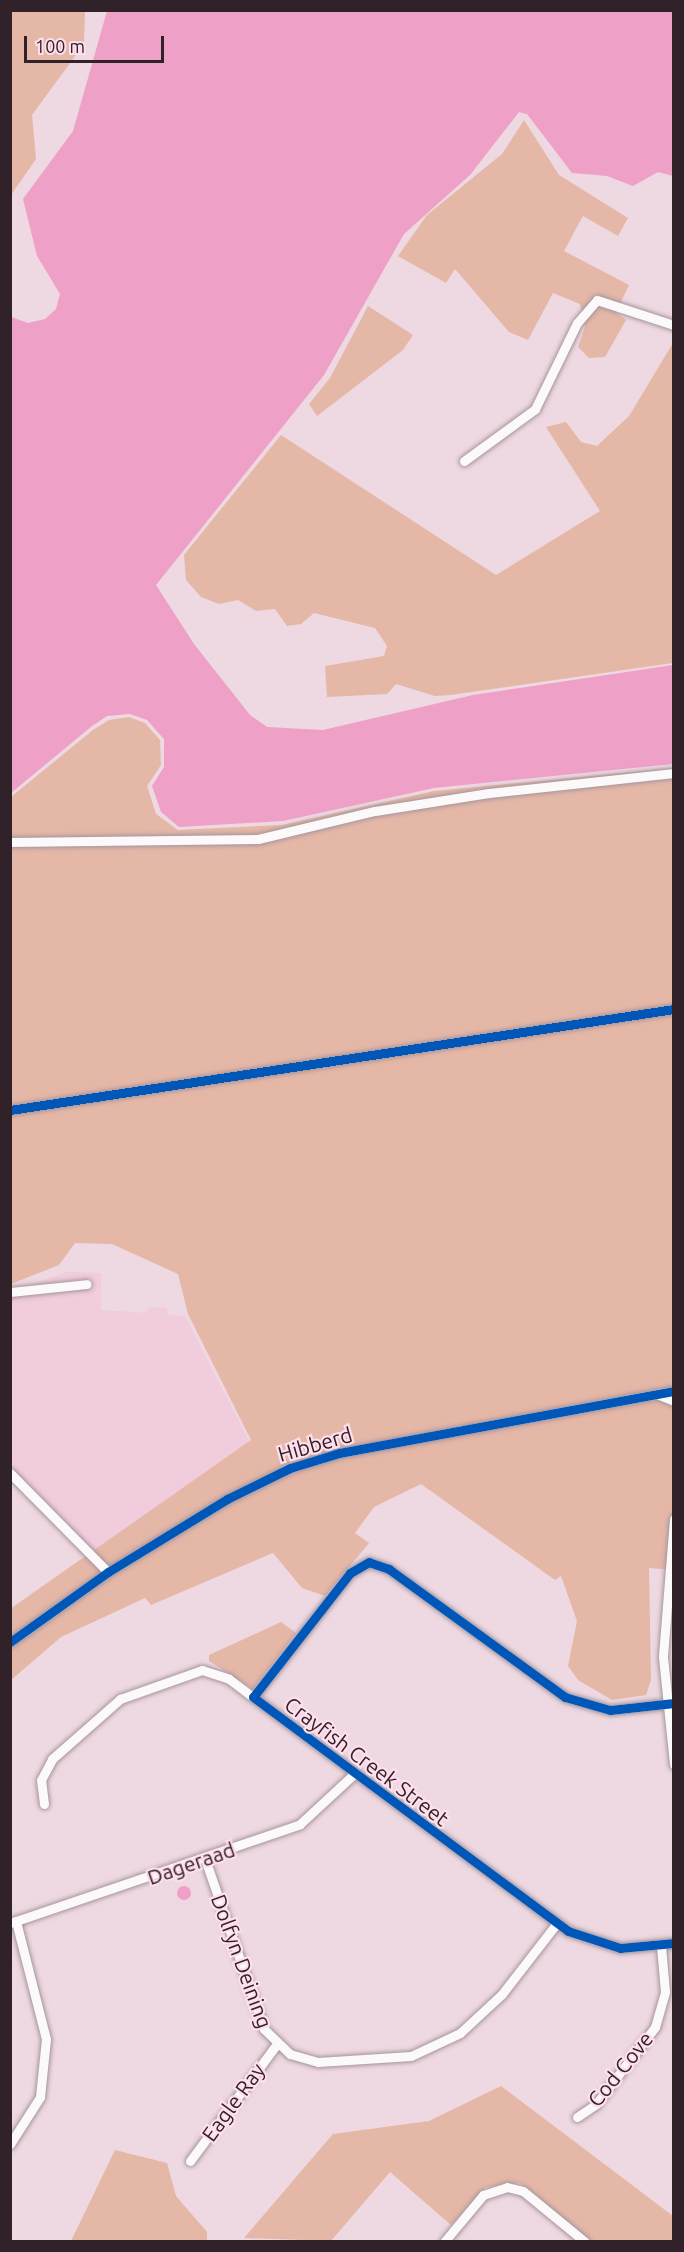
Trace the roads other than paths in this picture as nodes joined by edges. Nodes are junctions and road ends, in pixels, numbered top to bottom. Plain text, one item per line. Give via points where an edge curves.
1 (674, 325) edge
2 (464, 461) dead end
3 (674, 773) edge
4 (10, 842) edge
5 (674, 1009) edge
6 (10, 1110) edge
7 (87, 1284) dead end
8 (11, 1292) edge
9 (674, 1391) edge
10 (657, 1394) junction
11 (674, 1401) edge
12 (10, 1473) edge
13 (674, 1519) edge
14 (670, 1565) edge
15 (108, 1572) junction
16 (10, 1642) edge
17 (253, 1698) junction
18 (669, 1703) edge
19 (674, 1764) edge
20 (354, 1774) junction
21 (44, 1804) dead end
22 (205, 1859) junction
23 (13, 1922) edge
24 (557, 1923) junction
25 (674, 1943) edge
26 (661, 1946) junction
27 (276, 2044) junction
28 (577, 2117) dead end
29 (10, 2144) edge
30 (190, 2161) dead end
31 (444, 2241) edge
32 (585, 2241) edge

1 - 2 street via 597,300 577,323 535,409
3 - 4 street via 489,793 375,811 258,839
5 - 6 street
7 - 8 street
9 - 10 street, Hibberd
10 - 11 street
10 - 15 street, Hibberd via 339,1453 268,1478
12 - 15 street
13 - 14 street
14 - 18 street
15 - 16 street, Hibberd
17 - 18 street, Crayfish Creek Street via 350,1573 369,1562 389,1569 565,1697 610,1710
17 - 20 street, Crayfish Creek Street
17 - 21 street via 229,1679 202,1670 120,1699 52,1759 41,1780
18 - 19 street
20 - 22 street, Dageraad via 300,1824
20 - 24 street, Crayfish Creek Street
22 - 23 street, Dageraad
22 - 27 street, Dolfyn Deining via 258,2018
23 - 29 street via 46,2046 40,2097
24 - 26 street, Crayfish Creek Street via 606,1946
24 - 27 street, Dolfyn Deining via 493,2005 424,2053 386,2060 318,2062
25 - 26 street, Crayfish Creek Street
26 - 28 street, Cod Cove via 664,1992 655,2027 596,2104
27 - 30 street, Eagle Ray
31 - 32 street via 483,2195 507,2187 523,2191

